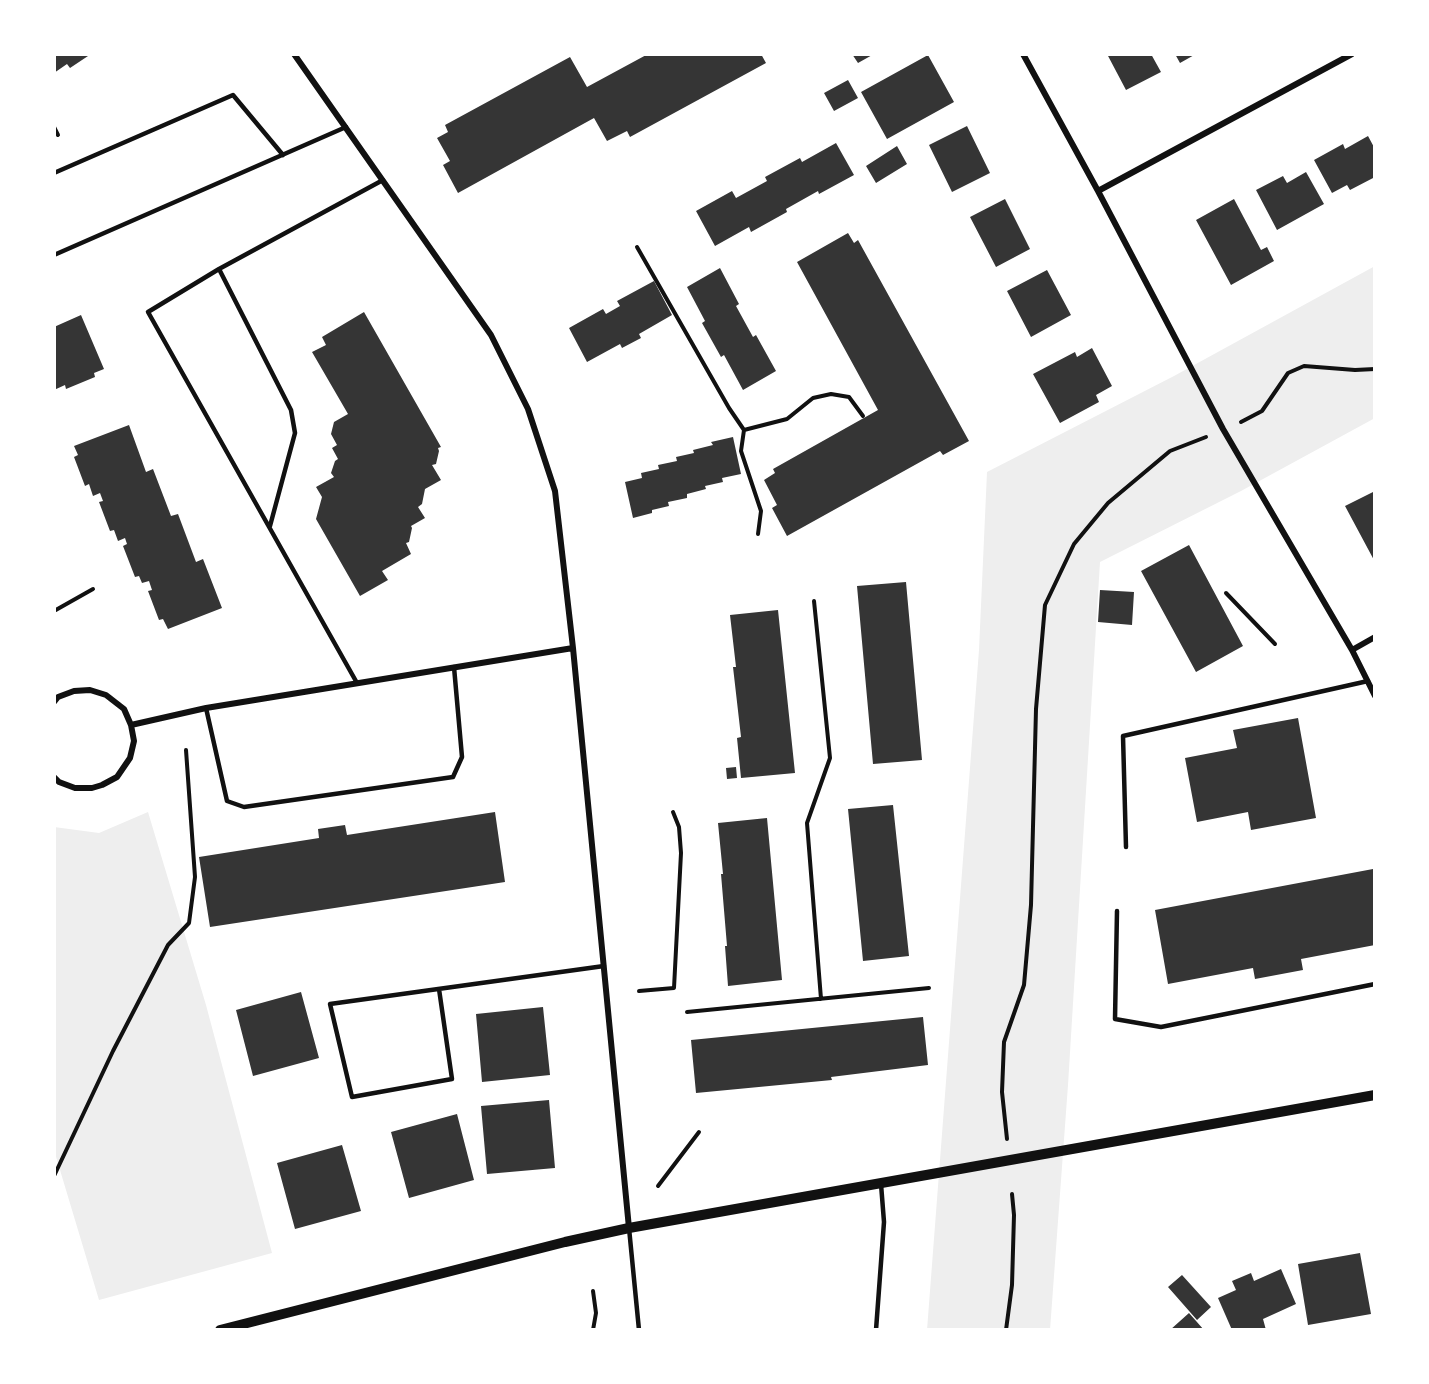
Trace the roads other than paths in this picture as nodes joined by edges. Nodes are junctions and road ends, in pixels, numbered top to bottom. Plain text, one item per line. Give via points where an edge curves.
1 (294, 54) edge
2 (1023, 54) edge
3 (1352, 54) edge
4 (346, 127) junction
5 (283, 155) junction
6 (54, 173) edge
7 (384, 180) junction
8 (1098, 191) junction
9 (54, 255) edge
10 (219, 269) junction
11 (270, 526) junction
12 (1375, 637) edge
13 (573, 648) junction
14 (1352, 650) junction
15 (454, 667) junction
16 (1368, 681) junction
17 (357, 683) junction
18 (1375, 696) edge
19 (54, 702) edge
20 (206, 708) junction
21 (131, 725) junction
22 (54, 777) edge
23 (1126, 847) dead end
24 (1117, 911) dead end
25 (604, 966) junction
26 (1375, 984) edge
27 (440, 989) junction
28 (1375, 1095) edge
29 (881, 1184) junction
30 (629, 1228) junction
31 (220, 1330) edge
32 (639, 1330) edge
33 (876, 1330) edge

1 - 4 street
2 - 8 street
3 - 8 street
4 - 5 lane
4 - 7 street
5 - 6 lane via 233,95
5 - 9 lane
7 - 10 lane
7 - 13 street via 492,335 528,409 555,491
8 - 14 street via 1223,429
10 - 11 lane via 291,410 295,433
10 - 11 lane via 148,312
11 - 17 lane
12 - 14 street
13 - 15 street
13 - 25 street
14 - 16 street
15 - 17 street
15 - 20 lane via 462,757 453,777 244,807 227,801
16 - 18 street
16 - 23 lane via 1123,736
17 - 20 street
19 - 21 street via 74,691 90,690 106,695 124,709
20 - 21 street
21 - 22 street via 134,741 130,758 117,777 92,788 75,788
24 - 26 lane via 1114,1019 1161,1027
25 - 27 lane
25 - 30 street
27 - 27 lane via 330,1004 352,1097 452,1079
28 - 29 street
29 - 30 street
29 - 33 lane via 884,1222
30 - 31 street
30 - 32 lane

